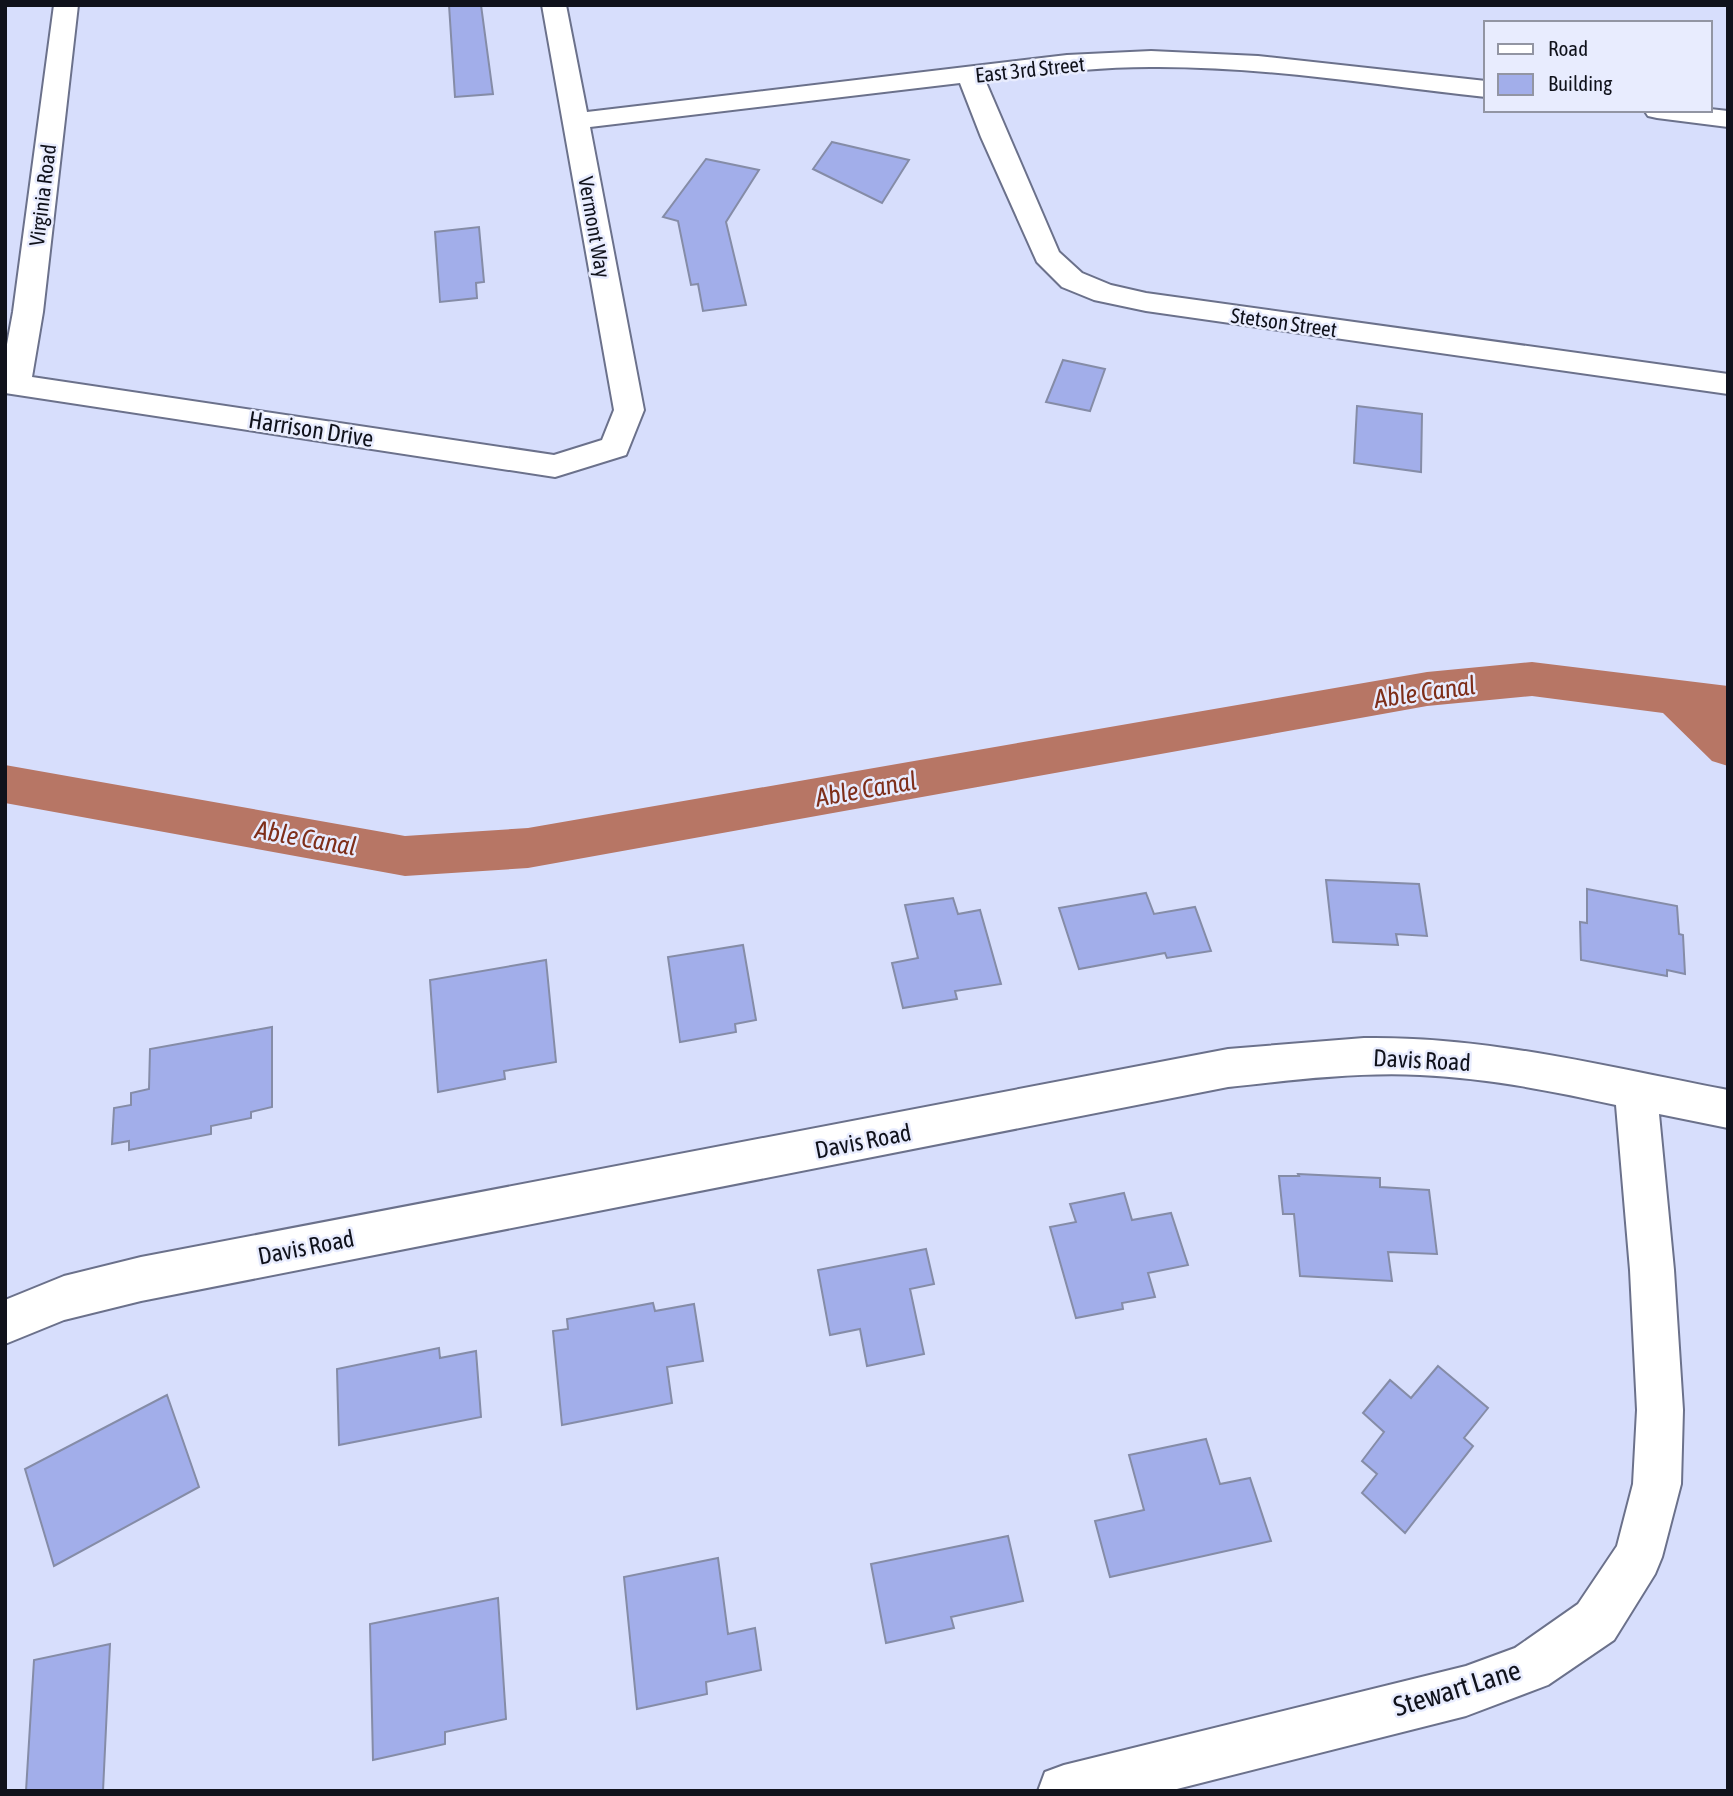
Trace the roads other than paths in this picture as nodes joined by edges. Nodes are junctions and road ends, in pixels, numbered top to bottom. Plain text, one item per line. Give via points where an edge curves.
1 (66, 5) edge
2 (554, 5) edge
3 (971, 75) junction
4 (1484, 89) edge
5 (1673, 112) edge
6 (1728, 119) edge
7 (576, 121) junction
8 (10, 384) edge
9 (1728, 384) edge
10 (615, 447) joint
11 (1636, 1093) junction
12 (1728, 1109) edge
13 (5, 1322) edge
14 (1064, 1791) edge

1 - 8 street, Virginia Road via 28,312
2 - 7 street, Vermont Way
3 - 4 street, East 3rd Street via 1068,63 1196,60
3 - 7 street, East 3rd Street
3 - 9 street, Stetson Street via 1046,256 1072,280 1146,302
5 - 6 street
7 - 10 street, Vermont Way via 629,411
8 - 10 street, Harrison Drive via 555,466
11 - 12 street, Davis Road
11 - 13 street, Davis Road via 1535,1070 1446,1058 1379,1055 1228,1068 141,1279 64,1298
11 - 14 street, Stewart Lane via 1659,1396 1657,1484 1637,1557 1596,1622 1530,1667 1466,1691

